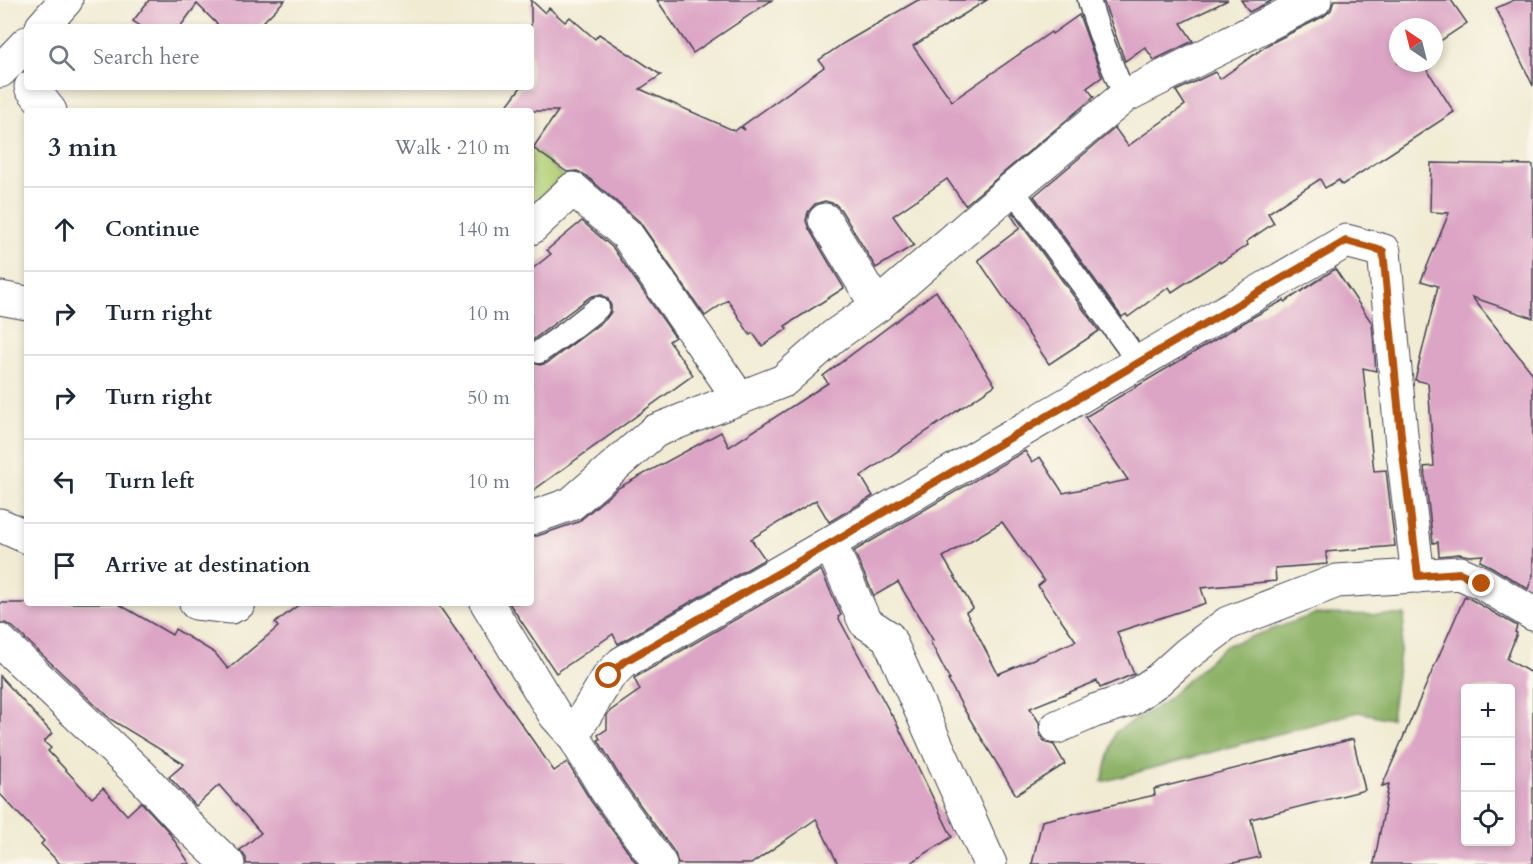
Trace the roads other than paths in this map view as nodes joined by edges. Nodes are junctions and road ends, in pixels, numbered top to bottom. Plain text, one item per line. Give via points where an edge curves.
1 (66, 0) edge
2 (1089, 0) edge
3 (1315, 0) edge
4 (45, 24) edge
5 (33, 90) edge
6 (1125, 96) junction
7 (48, 108) edge
8 (1012, 189) junction
9 (825, 220) dead end
10 (534, 225) edge
11 (0, 298) edge
12 (24, 302) edge
13 (877, 306) junction
14 (598, 308) dead end
15 (539, 352) dead end
16 (1136, 363) junction
17 (739, 398) junction
18 (534, 517) edge
19 (0, 525) edge
20 (24, 536) edge
21 (831, 543) junction
22 (1418, 576) junction
23 (489, 606) edge
24 (1533, 614) edge
25 (0, 641) edge
26 (1057, 727) dead end
27 (573, 735) junction
28 (228, 864) edge
29 (660, 864) edge
30 (990, 864) edge

1 - 4 street
2 - 6 lane
3 - 6 street
5 - 7 street
6 - 8 street
8 - 13 street
8 - 16 lane
9 - 13 street
10 - 17 street via 573,189 627,235
11 - 12 street
13 - 17 street via 834,336 783,381
14 - 15 lane
16 - 21 street
16 - 22 street via 1346,241 1383,251
17 - 18 street via 655,431 571,504
19 - 20 street
21 - 27 street via 622,663 609,676
21 - 30 street via 865,622 888,637
22 - 24 street via 1460,573
22 - 26 street via 1337,581 1228,622 1129,700
23 - 27 street via 555,715
25 - 28 street
27 - 29 street via 606,790

